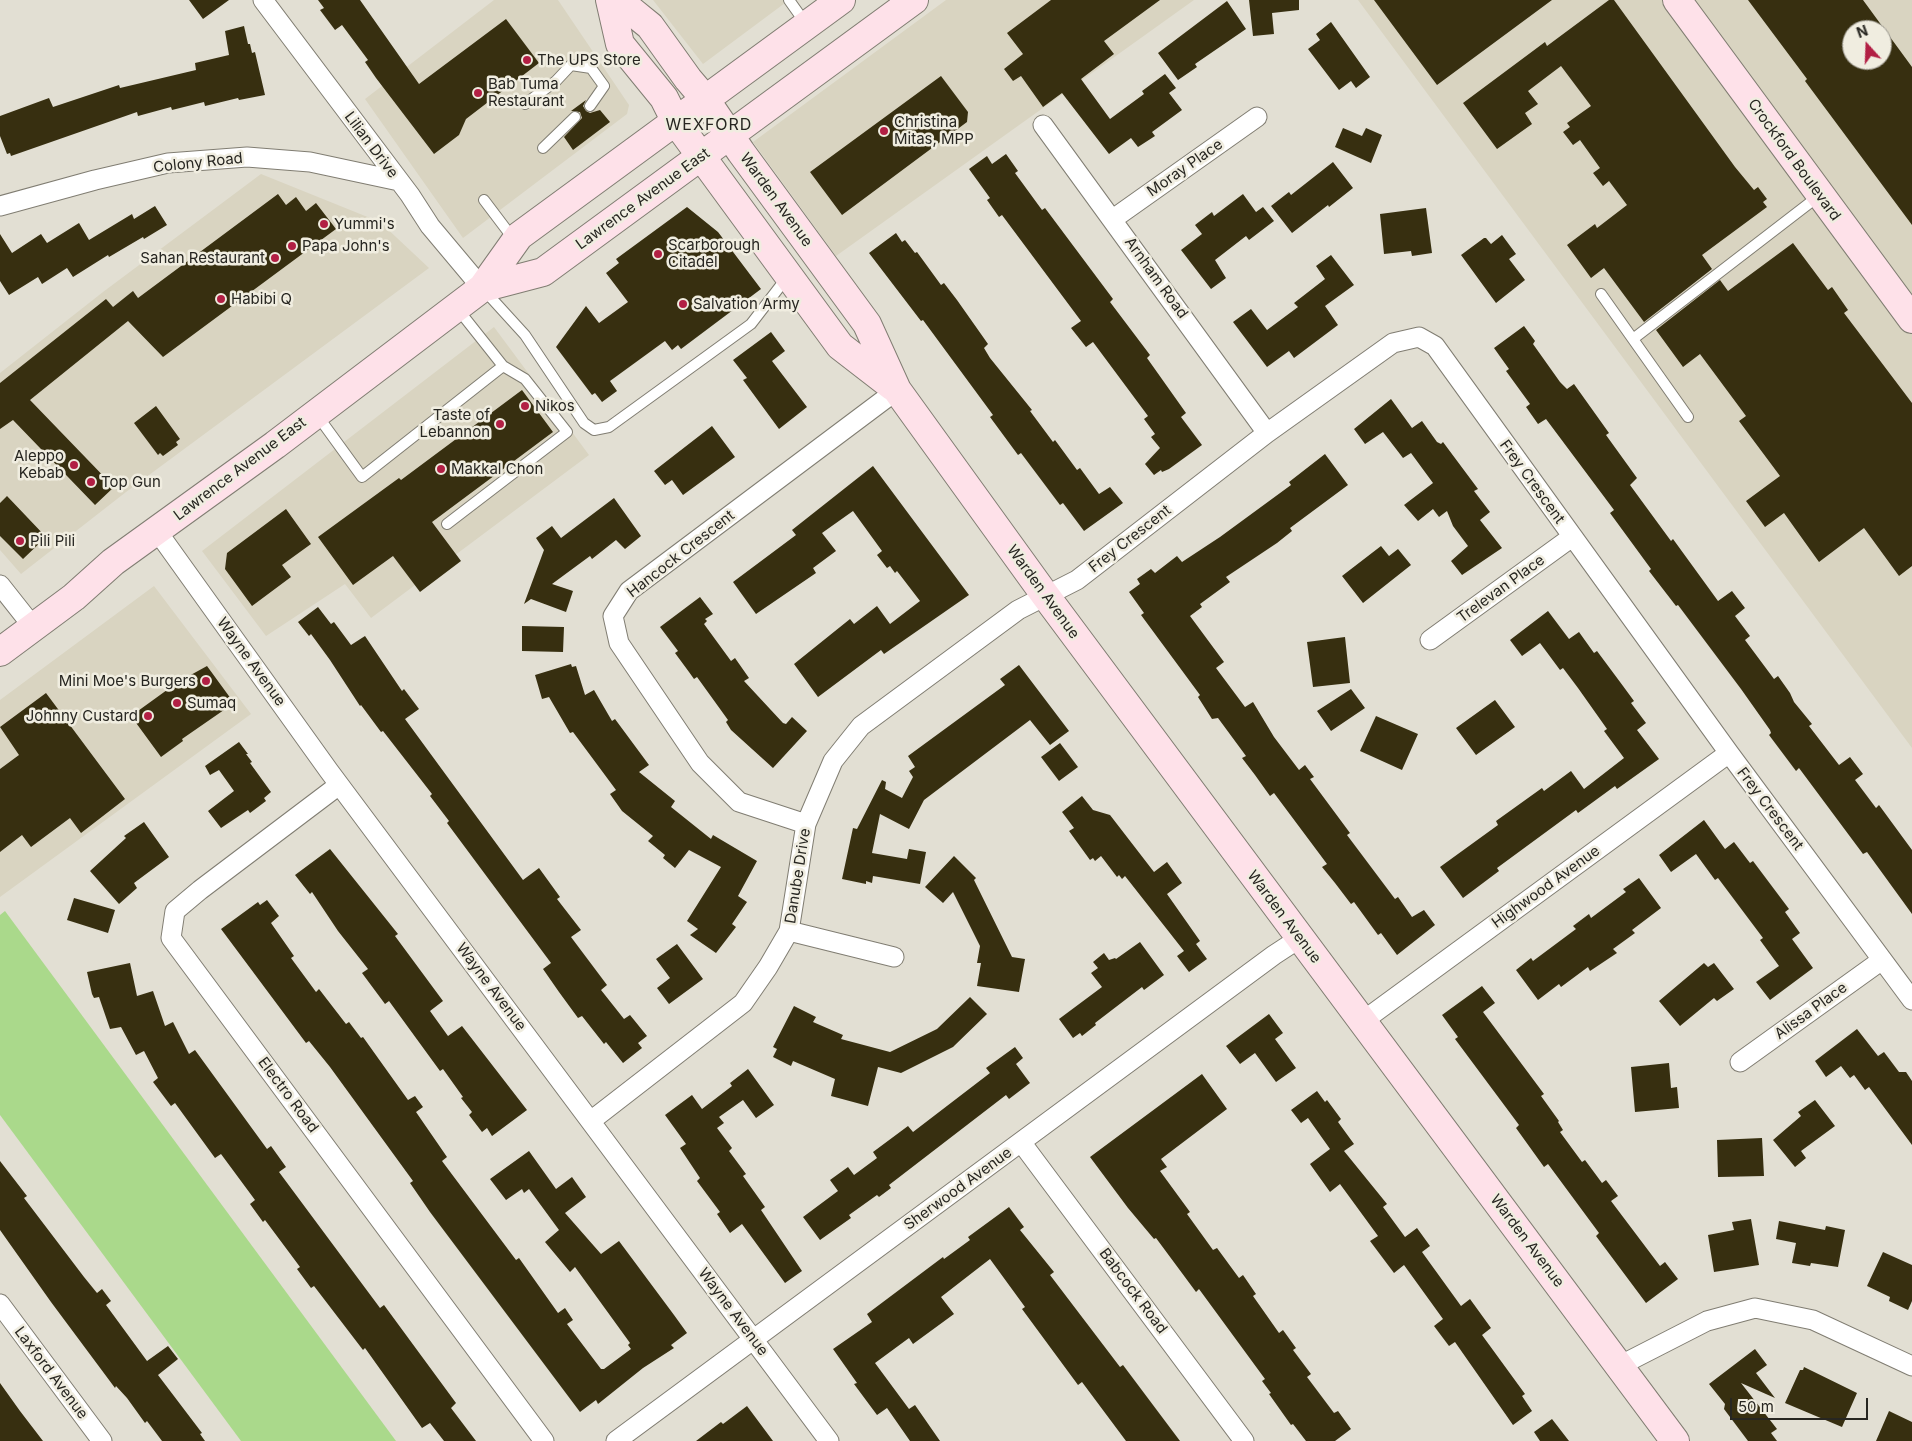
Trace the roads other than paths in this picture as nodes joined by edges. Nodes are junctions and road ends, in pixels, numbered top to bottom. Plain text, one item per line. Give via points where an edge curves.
1 (263, 0) edge
2 (610, 0) edge
3 (618, 0) edge
4 (789, 0) edge
5 (841, 0) edge
6 (914, 0) edge
7 (1677, 0) edge
8 (807, 25) junction
9 (705, 99) junction
10 (525, 104) dead end
11 (590, 106) dead end
12 (575, 117) dead end
13 (1257, 117) dead end
14 (676, 122) junction
15 (1043, 125) dead end
16 (731, 135) junction
17 (543, 148) dead end
18 (702, 156) junction
19 (398, 181) junction
20 (1820, 195) junction
21 (484, 200) dead end
22 (0, 206) edge
23 (1113, 219) junction
24 (516, 242) junction
25 (788, 275) junction
26 (482, 288) junction
27 (1601, 294) dead end
28 (456, 307) junction
29 (1912, 319) edge
30 (1633, 339) junction
31 (503, 366) junction
32 (897, 390) junction
33 (315, 413) junction
34 (1688, 417) dead end
35 (1267, 433) junction
36 (447, 524) dead end
37 (157, 532) junction
38 (1572, 537) junction
39 (0, 585) edge
40 (1045, 595) junction
41 (34, 628) junction
42 (1430, 640) dead end
43 (0, 652) edge
44 (1728, 753) junction
45 (339, 785) junction
46 (806, 824) junction
47 (789, 931) junction
48 (1300, 938) junction
49 (894, 957) dead end
50 (1882, 960) junction
51 (1912, 1000) edge
52 (1363, 1021) junction
53 (1740, 1062) dead end
54 (592, 1120) junction
55 (1021, 1142) junction
56 (0, 1304) edge
57 (753, 1340) junction
58 (1620, 1366) junction
59 (1912, 1366) edge
60 (102, 1441) edge
61 (544, 1441) edge
62 (616, 1441) edge
63 (829, 1441) edge
64 (1244, 1441) edge
65 (1675, 1441) edge

1 - 19 street, Lilian Drive
2 - 14 main road, Warden Avenue via 620,44 664,98
3 - 9 main road, Warden Avenue via 650,26
4 - 8 lane
5 - 8 main road, Lawrence Avenue East
6 - 16 main road, Lawrence Avenue East
7 - 20 main road, Crockford Boulevard
8 - 9 main road, Lawrence Avenue East
9 - 14 main road, Lawrence Avenue East
9 - 16 main road, Warden Avenue
10 - 11 lane via 571,66 591,68 604,86
12 - 17 lane
13 - 23 street, Moray Place
14 - 18 main road, Warden Avenue
14 - 24 main road, Lawrence Avenue East
15 - 23 street, Arnham Road
16 - 18 main road, Lawrence Avenue East
16 - 32 main road, Warden Avenue via 867,324
18 - 25 main road, Warden Avenue
18 - 26 main road, Lawrence Avenue East via 543,272
19 - 22 street, Colony Road via 310,162 247,157 168,164
19 - 26 street, Lilian Drive via 448,250
20 - 29 main road, Crockford Boulevard
20 - 30 lane
21 - 24 lane
23 - 35 street, Arnham Road
24 - 26 main road, Lawrence Avenue East
25 - 26 lane via 751,324 609,427 594,430 584,423 526,335
25 - 32 main road, Warden Avenue via 840,346
26 - 28 main road, Lawrence Avenue East
27 - 30 lane
28 - 31 lane
28 - 33 main road, Lawrence Avenue East
30 - 34 lane
31 - 33 lane via 362,477
31 - 36 lane via 525,379 567,432
32 - 40 main road, Warden Avenue
32 - 46 street, Hancock Crescent via 629,592 613,616 619,643 700,763 739,802
33 - 37 main road, Lawrence Avenue East
35 - 38 street, Frey Crescent via 1393,343 1419,337 1435,346
35 - 40 street, Frey Crescent via 1077,580
37 - 41 main road, Lawrence Avenue East via 113,562
37 - 45 street, Wayne Avenue
38 - 42 street, Trelevan Place
38 - 44 street, Frey Crescent
39 - 41 street
40 - 46 street, Danube Drive via 1018,610 861,726 833,761
40 - 48 main road, Warden Avenue
41 - 43 main road, Lawrence Avenue East
44 - 50 street, Frey Crescent
44 - 52 street, Highwood Avenue
45 - 54 street, Wayne Avenue
45 - 61 street, Electro Road via 176,911 171,938
46 - 47 street, Danube Drive
47 - 49 street
47 - 54 street, Danube Drive via 743,1003
48 - 52 main road, Warden Avenue
48 - 55 street, Sherwood Avenue
50 - 51 street, Frey Crescent
50 - 53 street, Alissa Place
52 - 58 main road, Warden Avenue
54 - 57 street, Wayne Avenue
55 - 57 street, Sherwood Avenue
55 - 64 street, Babcock Road
56 - 60 street, Laxford Avenue
57 - 62 street, Sherwood Avenue
57 - 63 street, Wayne Avenue
58 - 59 street via 1707,1321 1755,1308 1813,1320
58 - 65 main road, Warden Avenue

